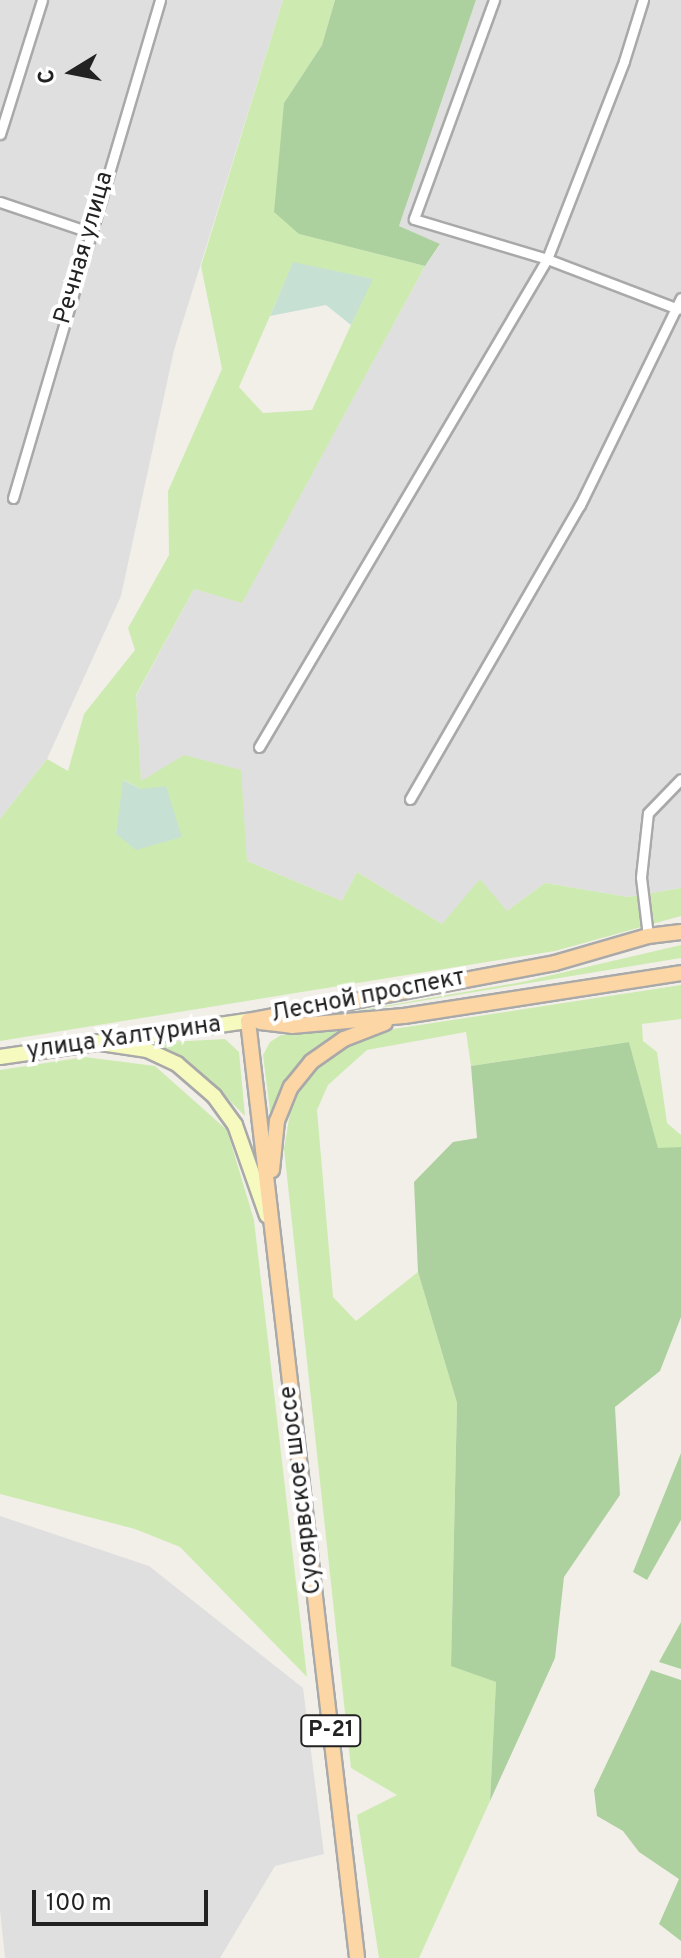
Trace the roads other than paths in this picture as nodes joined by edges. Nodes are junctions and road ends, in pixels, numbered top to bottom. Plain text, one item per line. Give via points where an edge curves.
1 (42, 0) edge
2 (160, 0) edge
3 (494, 0) edge
4 (643, 0) edge
5 (0, 134) edge
6 (0, 202) edge
7 (89, 232) junction
8 (547, 259) junction
9 (681, 298) edge
10 (678, 309) junction
11 (13, 498) dead end
12 (259, 747) dead end
13 (681, 779) edge
14 (410, 799) dead end
15 (681, 932) edge
16 (648, 936) junction
17 (681, 973) edge
18 (404, 1016) junction
19 (248, 1021) junction
20 (94, 1042) junction
21 (0, 1057) edge
22 (271, 1227) junction
23 (357, 1958) edge

1 - 5 street
2 - 7 street, Речная улица
3 - 8 street via 414,219
4 - 8 street
6 - 7 street
7 - 11 street, Речная улица
8 - 10 street
8 - 12 street
9 - 10 street
10 - 14 street via 580,505
13 - 16 street via 648,813 641,877
15 - 16 main road, Лесной проспект
16 - 19 main road, Лесной проспект via 555,963
17 - 18 main road, Лесной проспект
18 - 19 main road, Лесной проспект via 292,1026
18 - 22 main road via 344,1039 311,1062 291,1087 277,1121
19 - 20 main road, улица Халтурина
19 - 22 main road, Суоярвское шоссе
20 - 21 main road, улица Халтурина
20 - 22 main road via 147,1050 177,1064 214,1096 235,1125
22 - 23 main road, Суоярвское шоссе / Р-21

